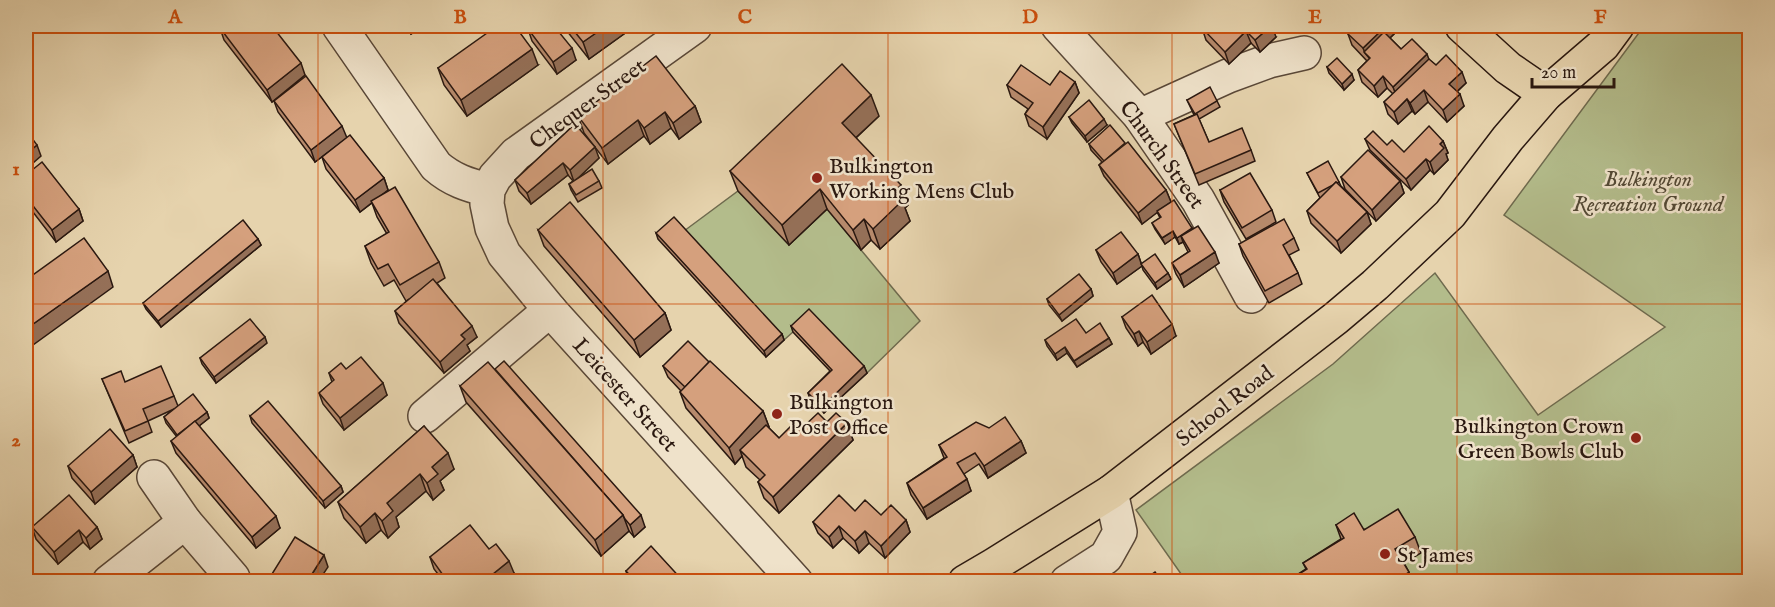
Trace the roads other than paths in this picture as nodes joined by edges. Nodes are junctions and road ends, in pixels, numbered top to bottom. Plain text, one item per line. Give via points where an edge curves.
1 (339, 26) edge
2 (695, 26) edge
3 (1058, 26) edge
4 (1462, 26) edge
5 (1617, 26) edge
6 (1304, 53) dead end
7 (1546, 94) junction
8 (1140, 116) junction
9 (488, 190) junction
10 (1251, 296) dead end
11 (550, 310) junction
12 (425, 416) dead end
13 (154, 477) dead end
14 (1111, 492) junction
15 (185, 522) junction
16 (232, 578) dead end
17 (109, 582) edge
18 (796, 582) edge
19 (965, 582) edge
20 (1067, 582) edge

1 - 9 street via 436,166 459,182
2 - 9 street, Chequer Street via 516,154
3 - 8 street, Church Street
4 - 7 main road via 1508,68
5 - 7 main road, School Road via 1603,45
6 - 8 street via 1228,76
7 - 14 main road, School Road via 1450,214 1375,285
8 - 10 street, Church Street via 1198,200
9 - 11 street, Leicester Street via 487,204 496,240
11 - 12 street
11 - 18 street, Leicester Street
13 - 15 street
14 - 19 main road, School Road
14 - 20 street via 1120,532 1106,557
15 - 16 street
15 - 17 street

